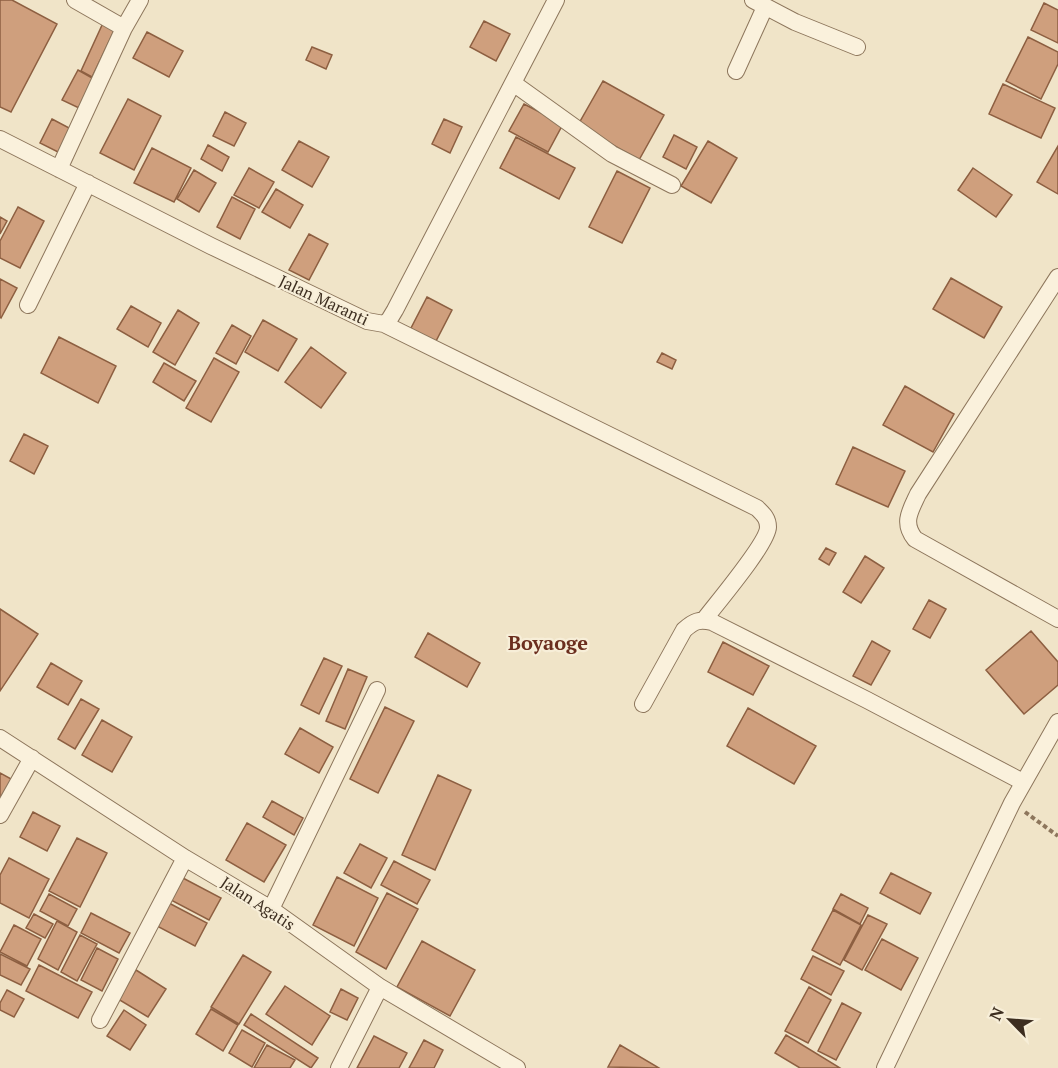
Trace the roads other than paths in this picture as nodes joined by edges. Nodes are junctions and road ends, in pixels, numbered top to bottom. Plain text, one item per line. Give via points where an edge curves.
1 (75, 0) edge
2 (140, 0) edge
3 (556, 0) edge
4 (759, 4) edge
5 (124, 28) junction
6 (857, 47) dead end
7 (736, 71) dead end
8 (513, 83) junction
9 (0, 139) edge
10 (59, 169) junction
11 (88, 183) junction
12 (672, 185) dead end
13 (1058, 277) edge
14 (28, 305) dead end
15 (384, 324) junction
16 (1058, 619) edge
17 (704, 620) junction
18 (377, 690) dead end
19 (643, 704) dead end
20 (1058, 722) edge
21 (0, 738) edge
22 (32, 759) junction
23 (1023, 782) junction
24 (0, 815) edge
25 (185, 858) junction
26 (271, 909) junction
27 (380, 987) junction
28 (100, 1020) dead end
29 (339, 1068) edge
30 (517, 1068) edge
31 (885, 1068) edge

1 - 5 street
2 - 5 street
3 - 8 street, Jalan Maranti
4 - 6 street
4 - 7 street
5 - 10 street
8 - 12 street via 612,154
8 - 15 street, Jalan Maranti
9 - 10 street, Jalan Maranti
10 - 11 street, Jalan Maranti
11 - 14 street
11 - 15 street, Jalan Maranti via 357,316
13 - 16 street via 918,494 908,519 908,531 915,539
15 - 17 street via 757,508 767,518 769,530
17 - 19 street via 694,621 684,630
17 - 23 street
18 - 26 street
20 - 23 street
21 - 22 street, Jalan Agatis
22 - 24 street
22 - 25 street, Jalan Agatis
23 - 31 street
25 - 26 street, Jalan Agatis
25 - 28 street
26 - 27 street, Jalan Agatis
27 - 29 street
27 - 30 street, Jalan Agatis

